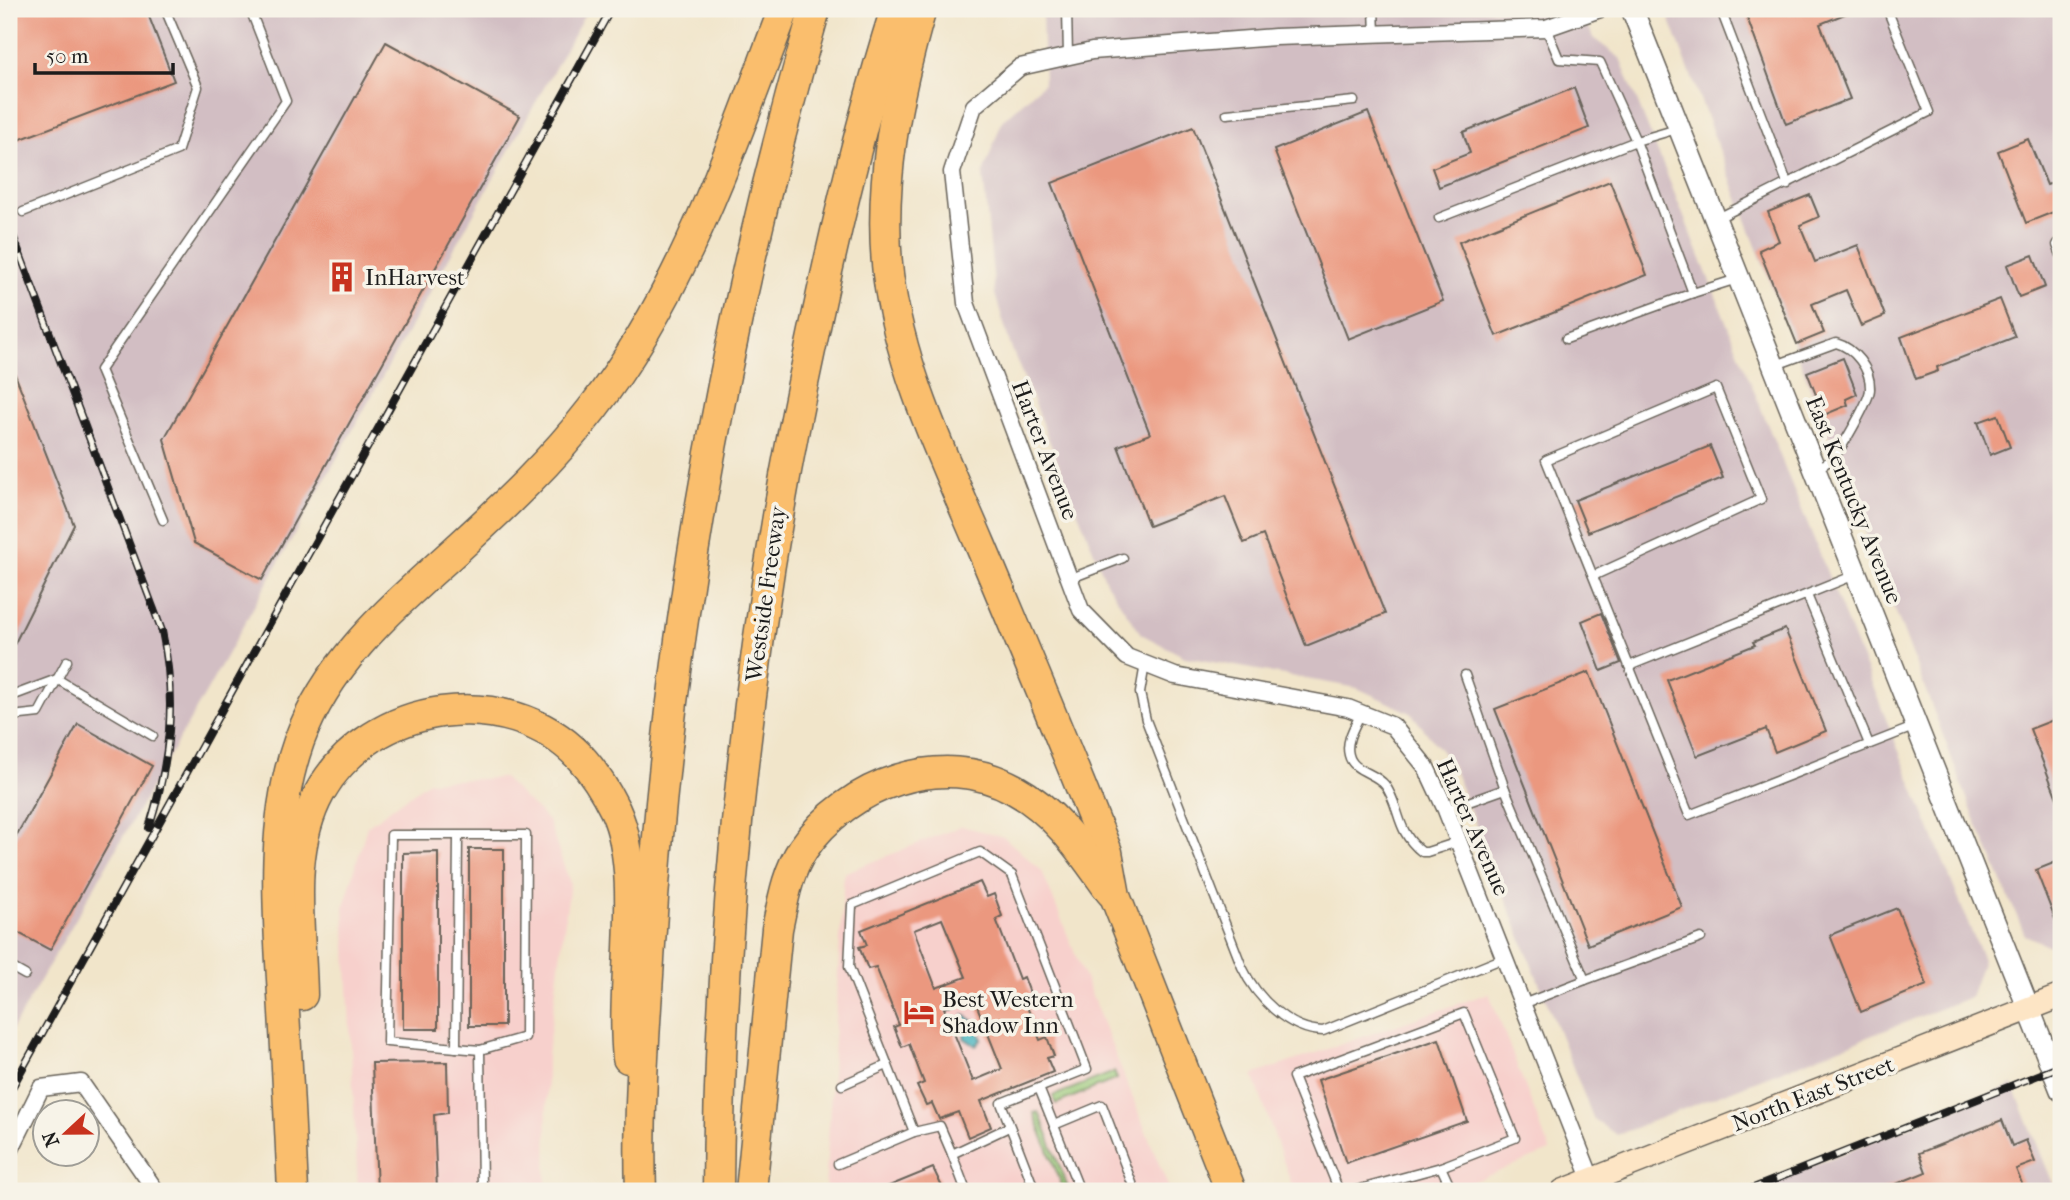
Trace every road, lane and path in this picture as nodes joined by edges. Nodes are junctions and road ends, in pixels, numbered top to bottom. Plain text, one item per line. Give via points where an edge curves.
1 (165, 9) edge
2 (250, 9) edge
3 (783, 9) edge
4 (815, 9) edge
5 (896, 9) edge
6 (921, 9) edge
7 (1067, 9) edge
8 (1374, 9) edge
9 (1600, 9) edge
10 (1632, 9) edge
11 (1887, 9) edge
12 (1722, 13) dead end
13 (1546, 28) junction
14 (1375, 33) junction
15 (1068, 56) junction
16 (1354, 101) dead end
17 (1227, 114) dead end
18 (1679, 128) junction
19 (1636, 141) junction
20 (1788, 185) junction
21 (23, 212) dead end
22 (1440, 218) dead end
23 (1715, 219) junction
24 (2061, 239) edge
25 (2061, 256) edge
26 (1738, 279) junction
27 (1693, 293) junction
28 (1566, 339) dead end
29 (1773, 366) junction
30 (1814, 471) junction
31 (163, 520) dead end
32 (1123, 558) dead end
33 (1856, 575) junction
34 (1593, 576) junction
35 (1069, 579) junction
36 (1807, 594) junction
37 (67, 661) dead end
38 (1145, 664) junction
39 (1629, 666) junction
40 (1465, 675) dead end
41 (57, 679) junction
42 (9, 696) edge
43 (1361, 713) junction
44 (9, 723) edge
45 (1916, 726) junction
46 (153, 736) dead end
47 (1869, 744) junction
48 (1505, 789) junction
49 (1446, 810) junction
50 (458, 835) junction
51 (1458, 842) junction
52 (1115, 897) junction
53 (1701, 938) dead end
54 (1504, 958) junction
55 (9, 966) edge
56 (25, 975) dead end
57 (1585, 981) junction
58 (2061, 996) edge
59 (1522, 1004) junction
60 (2029, 1009) junction
61 (456, 1048) junction
62 (481, 1050) junction
63 (887, 1065) junction
64 (842, 1085) dead end
65 (1039, 1087) junction
66 (2061, 1090) edge
67 (1054, 1125) junction
68 (1009, 1127) junction
69 (914, 1132) junction
70 (9, 1153) edge
71 (952, 1154) junction
72 (838, 1164) dead end
73 (1441, 1167) junction
74 (640, 1184) edge
75 (1594, 1186) edge
76 (156, 1191) edge
77 (293, 1191) edge
78 (310, 1191) edge
79 (486, 1191) edge
80 (718, 1191) edge
81 (751, 1191) edge
82 (966, 1191) edge
83 (1035, 1191) edge
84 (1080, 1191) edge
85 (1135, 1191) edge
86 (1231, 1191) edge
87 (1339, 1191) edge
88 (1353, 1191) edge
89 (1452, 1191) edge
90 (1563, 1191) edge

1 - 21 lane via 198,87 178,150
2 - 31 lane via 286,101 100,370
3 - 77 highway via 689,249 625,365 558,450 517,493 384,615 351,652 321,693 299,741 280,830 279,882
4 - 74 highway via 747,267 697,518 654,877
5 - 80 highway, Westside Freeway via 844,198 774,533 730,896
6 - 52 highway via 907,58 887,179 885,226 896,320 922,406 1107,852
7 - 15 lane
8 - 14 lane
9 - 13 street, Harter Avenue
10 - 18 street, East Kentucky Avenue
11 - 20 lane via 1929,112
12 - 20 lane
13 - 14 street, Harter Avenue
13 - 19 lane via 1559,59 1600,62
14 - 15 street, Harter Avenue
15 - 35 street, Harter Avenue via 1020,67 974,106 952,172 966,303
16 - 17 lane
18 - 19 lane
18 - 23 street, East Kentucky Avenue
19 - 22 lane
19 - 27 lane
20 - 23 lane
23 - 26 street, East Kentucky Avenue
24 - 25 lane via 2057,245
26 - 27 lane
26 - 29 street, East Kentucky Avenue
27 - 28 lane
29 - 30 street, East Kentucky Avenue
29 - 30 lane via 1836,343 1856,354 1866,372 1871,389 1866,401 1834,457
30 - 33 street, East Kentucky Avenue
32 - 35 lane
33 - 36 lane
33 - 45 street, East Kentucky Avenue
34 - 34 lane via 1546,460 1716,388 1762,499
34 - 39 lane
35 - 38 street, Harter Avenue via 1081,610 1128,657
36 - 39 lane
36 - 47 lane
37 - 41 lane
38 - 43 street, Harter Avenue via 1175,676
38 - 54 lane via 1140,693 1146,720 1242,967 1290,1023 1323,1031
39 - 47 lane via 1689,814
40 - 48 lane
41 - 42 lane
41 - 44 lane via 39,713 12,716
41 - 46 lane
43 - 49 street, Harter Avenue via 1393,726 1426,767
43 - 51 lane via 1349,740 1350,758 1353,765 1375,775 1386,787 1409,840 1422,852
45 - 47 lane
45 - 60 street, East Kentucky Avenue
48 - 49 lane
48 - 57 lane
49 - 51 street, Harter Avenue
50 - 61 lane
50 - 61 lane via 391,835 387,1042
50 - 62 lane via 526,835 525,1037
51 - 54 street, Harter Avenue
52 - 81 highway via 1070,834 1012,787 968,775 929,774 872,788 848,803 803,850 785,886
52 - 86 highway
53 - 57 lane
54 - 59 street, Harter Avenue
55 - 56 lane
57 - 59 lane
58 - 60 main road, North East Street
59 - 75 street, Harter Avenue
60 - 66 street, East Kentucky Avenue
60 - 75 main road, North East Street
61 - 62 lane
62 - 79 lane via 482,1187
63 - 64 lane
63 - 65 lane via 849,967 852,905 980,852 1012,875 1087,1069
63 - 69 lane
65 - 67 lane
65 - 68 lane via 1001,1103
67 - 84 lane
67 - 85 lane via 1102,1105
68 - 71 lane
68 - 83 lane
69 - 71 lane via 940,1126
69 - 72 lane
70 - 76 street via 41,1088 81,1083
71 - 82 lane
73 - 87 lane via 1515,1138 1464,1013 1293,1077
73 - 88 lane
73 - 89 lane
74 - 78 highway via 624,1026 629,884 616,812 580,757 556,738 526,722 463,709 413,718 384,729 359,746 320,792 307,824 298,882
75 - 90 main road, North East Street

